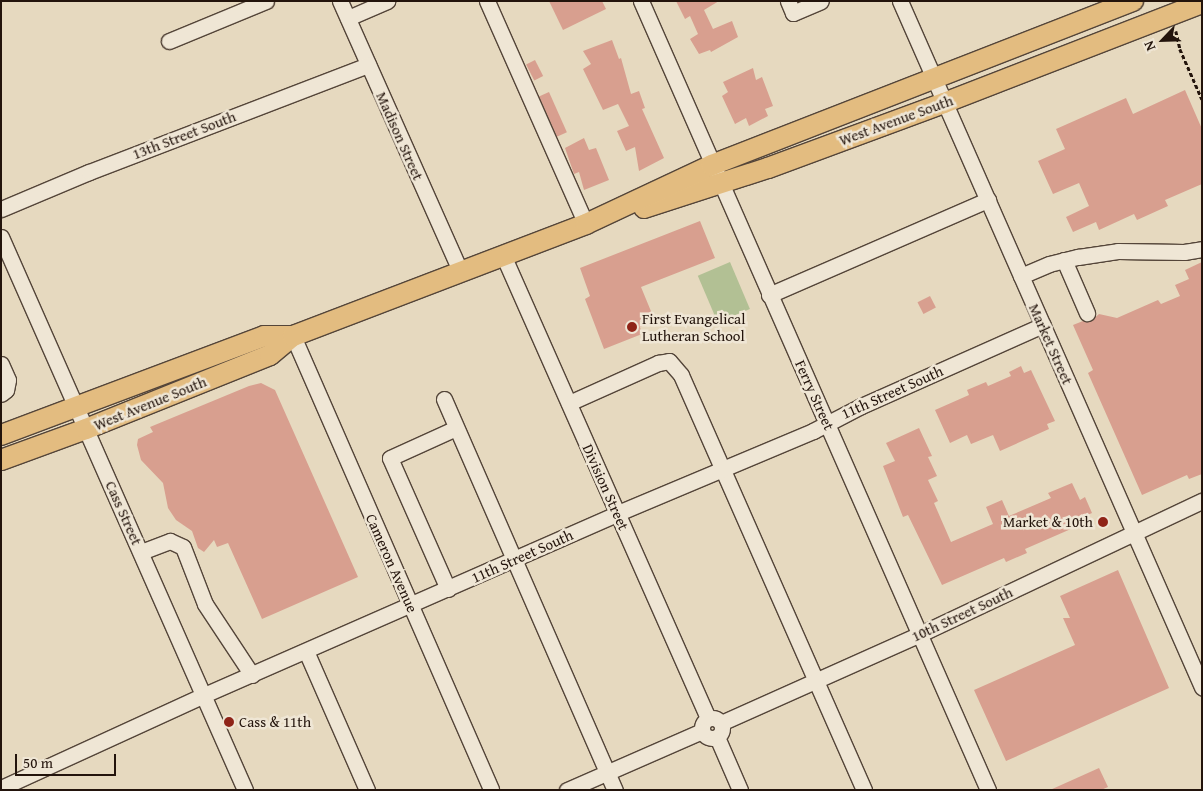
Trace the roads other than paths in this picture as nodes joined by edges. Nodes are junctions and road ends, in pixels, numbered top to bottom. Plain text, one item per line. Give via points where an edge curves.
1 (266, 1) edge
2 (340, 1) edge
3 (387, 1) edge
4 (487, 1) edge
5 (641, 1) edge
6 (788, 1) edge
7 (821, 1) edge
8 (900, 1) edge
9 (1133, 1) edge
10 (1202, 3) edge
11 (348, 18) junction
12 (168, 41) dead end
13 (368, 65) junction
14 (933, 80) junction
15 (944, 103) junction
16 (712, 165) junction
17 (721, 184) junction
18 (988, 200) junction
19 (1, 209) edge
20 (586, 224) junction
21 (1, 237) edge
22 (1202, 249) edge
23 (503, 255) junction
24 (1064, 260) junction
25 (7, 267) edge
26 (460, 271) junction
27 (1021, 276) junction
28 (769, 295) junction
29 (1087, 313) dead end
30 (1043, 325) junction
31 (293, 336) junction
32 (1, 364) edge
33 (1, 394) edge
34 (444, 399) dead end
35 (569, 403) junction
36 (76, 407) junction
37 (827, 422) junction
38 (456, 428) junction
39 (86, 429) junction
40 (1, 435) edge
41 (1, 460) edge
42 (722, 469) junction
43 (1202, 501) edge
44 (618, 513) junction
45 (1134, 532) junction
46 (141, 552) junction
47 (514, 561) junction
48 (448, 589) junction
49 (410, 606) junction
50 (918, 635) junction
51 (306, 651) junction
52 (252, 675) junction
53 (815, 681) junction
54 (1202, 687) edge
55 (204, 695) junction
56 (712, 727) junction
57 (607, 772) junction
58 (1, 788) edge
59 (245, 790) edge
60 (367, 790) edge
61 (491, 790) edge
62 (567, 790) edge
63 (615, 790) edge
64 (740, 790) edge
65 (864, 790) edge
66 (988, 790) edge

1 - 12 street
2 - 11 street, Madison Street
3 - 11 street
4 - 20 street
5 - 16 street, Ferry Street
6 - 7 street via 793,13
8 - 14 street, Market Street
9 - 14 main road, West Avenue South
10 - 15 main road, West Avenue South
11 - 13 street, Madison Street
13 - 19 street, 13th Street South
13 - 26 street, Madison Street
14 - 15 street, Market Street
14 - 16 main road, West Avenue South
15 - 17 main road, West Avenue South
15 - 18 street, Market Street
16 - 17 street, Ferry Street
16 - 20 main road, West Avenue South
17 - 20 main road, West Avenue South
17 - 28 street, Ferry Street
18 - 27 street, Market Street
18 - 28 street
20 - 23 main road, West Avenue South
21 - 25 street, Cass Street
22 - 24 street via 1184,252 1118,251
23 - 26 main road, West Avenue South
23 - 35 street, Division Street
24 - 27 street
24 - 29 street
25 - 36 street, Cass Street
26 - 31 main road, West Avenue South
27 - 30 street, Market Street
28 - 37 street, Ferry Street
30 - 37 street, 11th Street South
30 - 45 street, Market Street
31 - 36 main road, West Avenue South via 264,336
31 - 39 main road, West Avenue South via 270,355
31 - 49 street, Cameron Avenue
32 - 33 street via 8,380 6,390
34 - 38 street
35 - 42 street via 669,361 681,375
35 - 44 street, Division Street
36 - 39 street, Cass Street
36 - 40 main road, West Avenue South
37 - 42 street, 11th Street South
37 - 50 street, Ferry Street
38 - 47 street
38 - 48 street via 390,458
39 - 41 main road, West Avenue South
39 - 46 street, Cass Street
42 - 44 street, 11th Street South
42 - 53 street
43 - 45 street, 10th Street South
44 - 47 street, 11th Street South
44 - 56 street, Division Street
45 - 50 street, 10th Street South
45 - 54 street, Market Street
46 - 52 street via 170,541 183,547 206,604
46 - 55 street, Cass Street
47 - 48 street, 11th Street South
47 - 57 street
48 - 49 street, 11th Street South
49 - 51 street, 11th Street South
49 - 61 street, Cameron Avenue
50 - 53 street, 10th Street South
50 - 66 street, Ferry Street
51 - 52 street, 11th Street South
51 - 60 street
52 - 55 street, 11th Street South
53 - 56 street, 10th Street South
53 - 65 street
55 - 58 street, 11th Street South
55 - 59 street, Cass Street
56 - 57 street, 10th Street South
56 - 64 street, Division Street
57 - 62 street, 10th Street South
57 - 63 street

